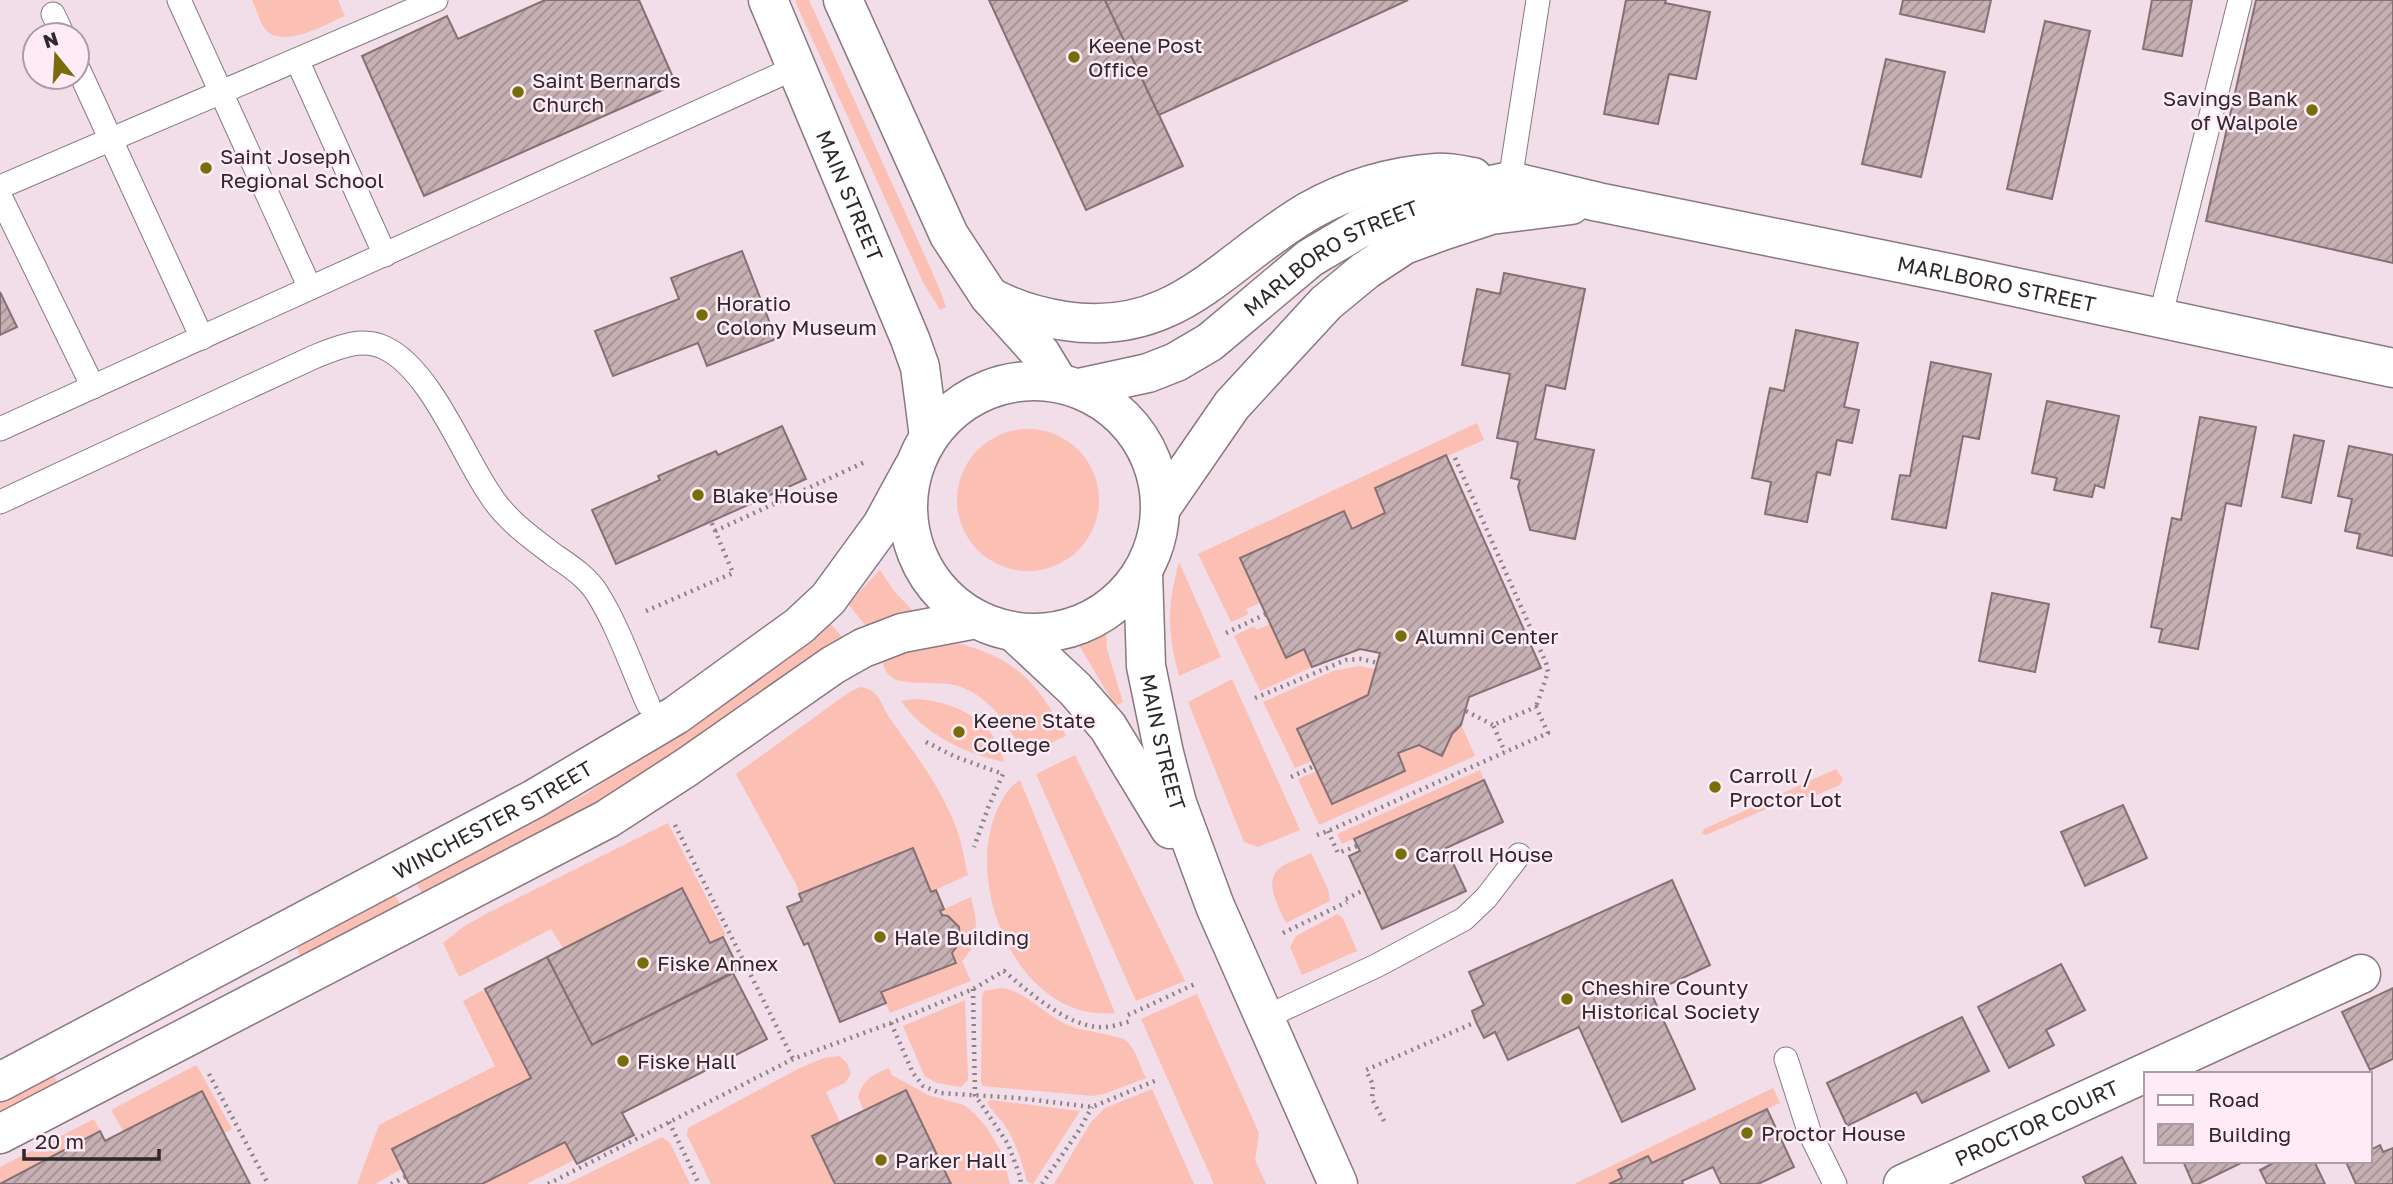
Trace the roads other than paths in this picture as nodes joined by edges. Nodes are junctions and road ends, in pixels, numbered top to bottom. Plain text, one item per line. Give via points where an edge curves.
1 (179, 0) edge
2 (436, 0) edge
3 (768, 0) edge
4 (843, 0) edge
5 (1538, 0) edge
6 (2240, 0) edge
7 (53, 14) dead end
8 (56, 21) edge
9 (297, 60) junction
10 (797, 67) junction
11 (88, 91) edge
12 (221, 92) junction
13 (111, 140) junction
14 (1510, 181) junction
15 (0, 187) edge
16 (0, 196) edge
17 (1598, 202) junction
18 (385, 254) junction
19 (310, 288) junction
20 (989, 296) junction
21 (2160, 318) junction
22 (202, 338) junction
23 (2393, 368) edge
24 (1069, 385) junction
25 (93, 387) junction
26 (0, 429) edge
27 (921, 452) junction
28 (0, 502) edge
29 (1161, 508) junction
30 (1143, 572) junction
31 (976, 619) junction
32 (1014, 632) junction
33 (648, 704) dead end
34 (1519, 855) dead end
35 (1215, 906) junction
36 (2361, 974) dead end
37 (1265, 1018) junction
38 (1786, 1059) dead end
39 (2147, 1072) edge
40 (2144, 1073) edge
41 (0, 1081) edge
42 (0, 1133) edge
43 (1338, 1184) edge
44 (1835, 1184) edge
45 (1903, 1184) edge

1 - 12 lane
2 - 9 lane
3 - 10 street, MAIN STREET
4 - 20 street via 948,235
5 - 14 lane
6 - 21 lane
7 - 8 lane
9 - 12 lane
9 - 18 lane
10 - 18 lane
10 - 27 street, MAIN STREET via 920,367
11 - 13 lane
12 - 13 lane
12 - 19 lane
13 - 15 lane
13 - 22 lane
14 - 17 street, MARLBORO STREET
14 - 20 street via 1439,173 1360,188 1311,210 1171,307 1135,320 1093,324 1050,319
14 - 24 street, MARLBORO STREET via 1447,194 1359,229 1310,258 1210,342 1176,362 1148,373
16 - 25 lane
17 - 21 street, MARLBORO STREET
17 - 29 street, MARLBORO STREET via 1492,215 1404,245 1366,270 1326,303 1232,405
18 - 19 lane
19 - 22 lane
20 - 24 street
21 - 23 street, MARLBORO STREET
22 - 25 lane
24 - 27 street, MARLBORO STREET via 1028,381 989,389 955,408
24 - 29 street via 1102,398 1142,439 1156,472
25 - 26 lane
27 - 31 street, MAIN STREET via 907,503 911,539 925,571 947,598
27 - 41 street, WINCHESTER STREET via 882,524 828,599 799,626 688,707 534,799
28 - 33 lane via 341,346 361,342 385,347 426,387 508,518 581,574 597,593
29 - 30 street via 1156,544
30 - 32 street via 1119,601 1088,622 1051,632
30 - 35 street, MAIN STREET via 1146,666 1161,741 1177,803
31 - 32 street
31 - 42 street via 902,634 863,648 607,819
32 - 35 street, MAIN STREET via 1108,727
34 - 37 lane via 1464,919
35 - 37 street, MAIN STREET
36 - 39 street, PROCTOR COURT
37 - 43 street, MAIN STREET
38 - 44 lane via 1809,1131
40 - 45 street, PROCTOR COURT

